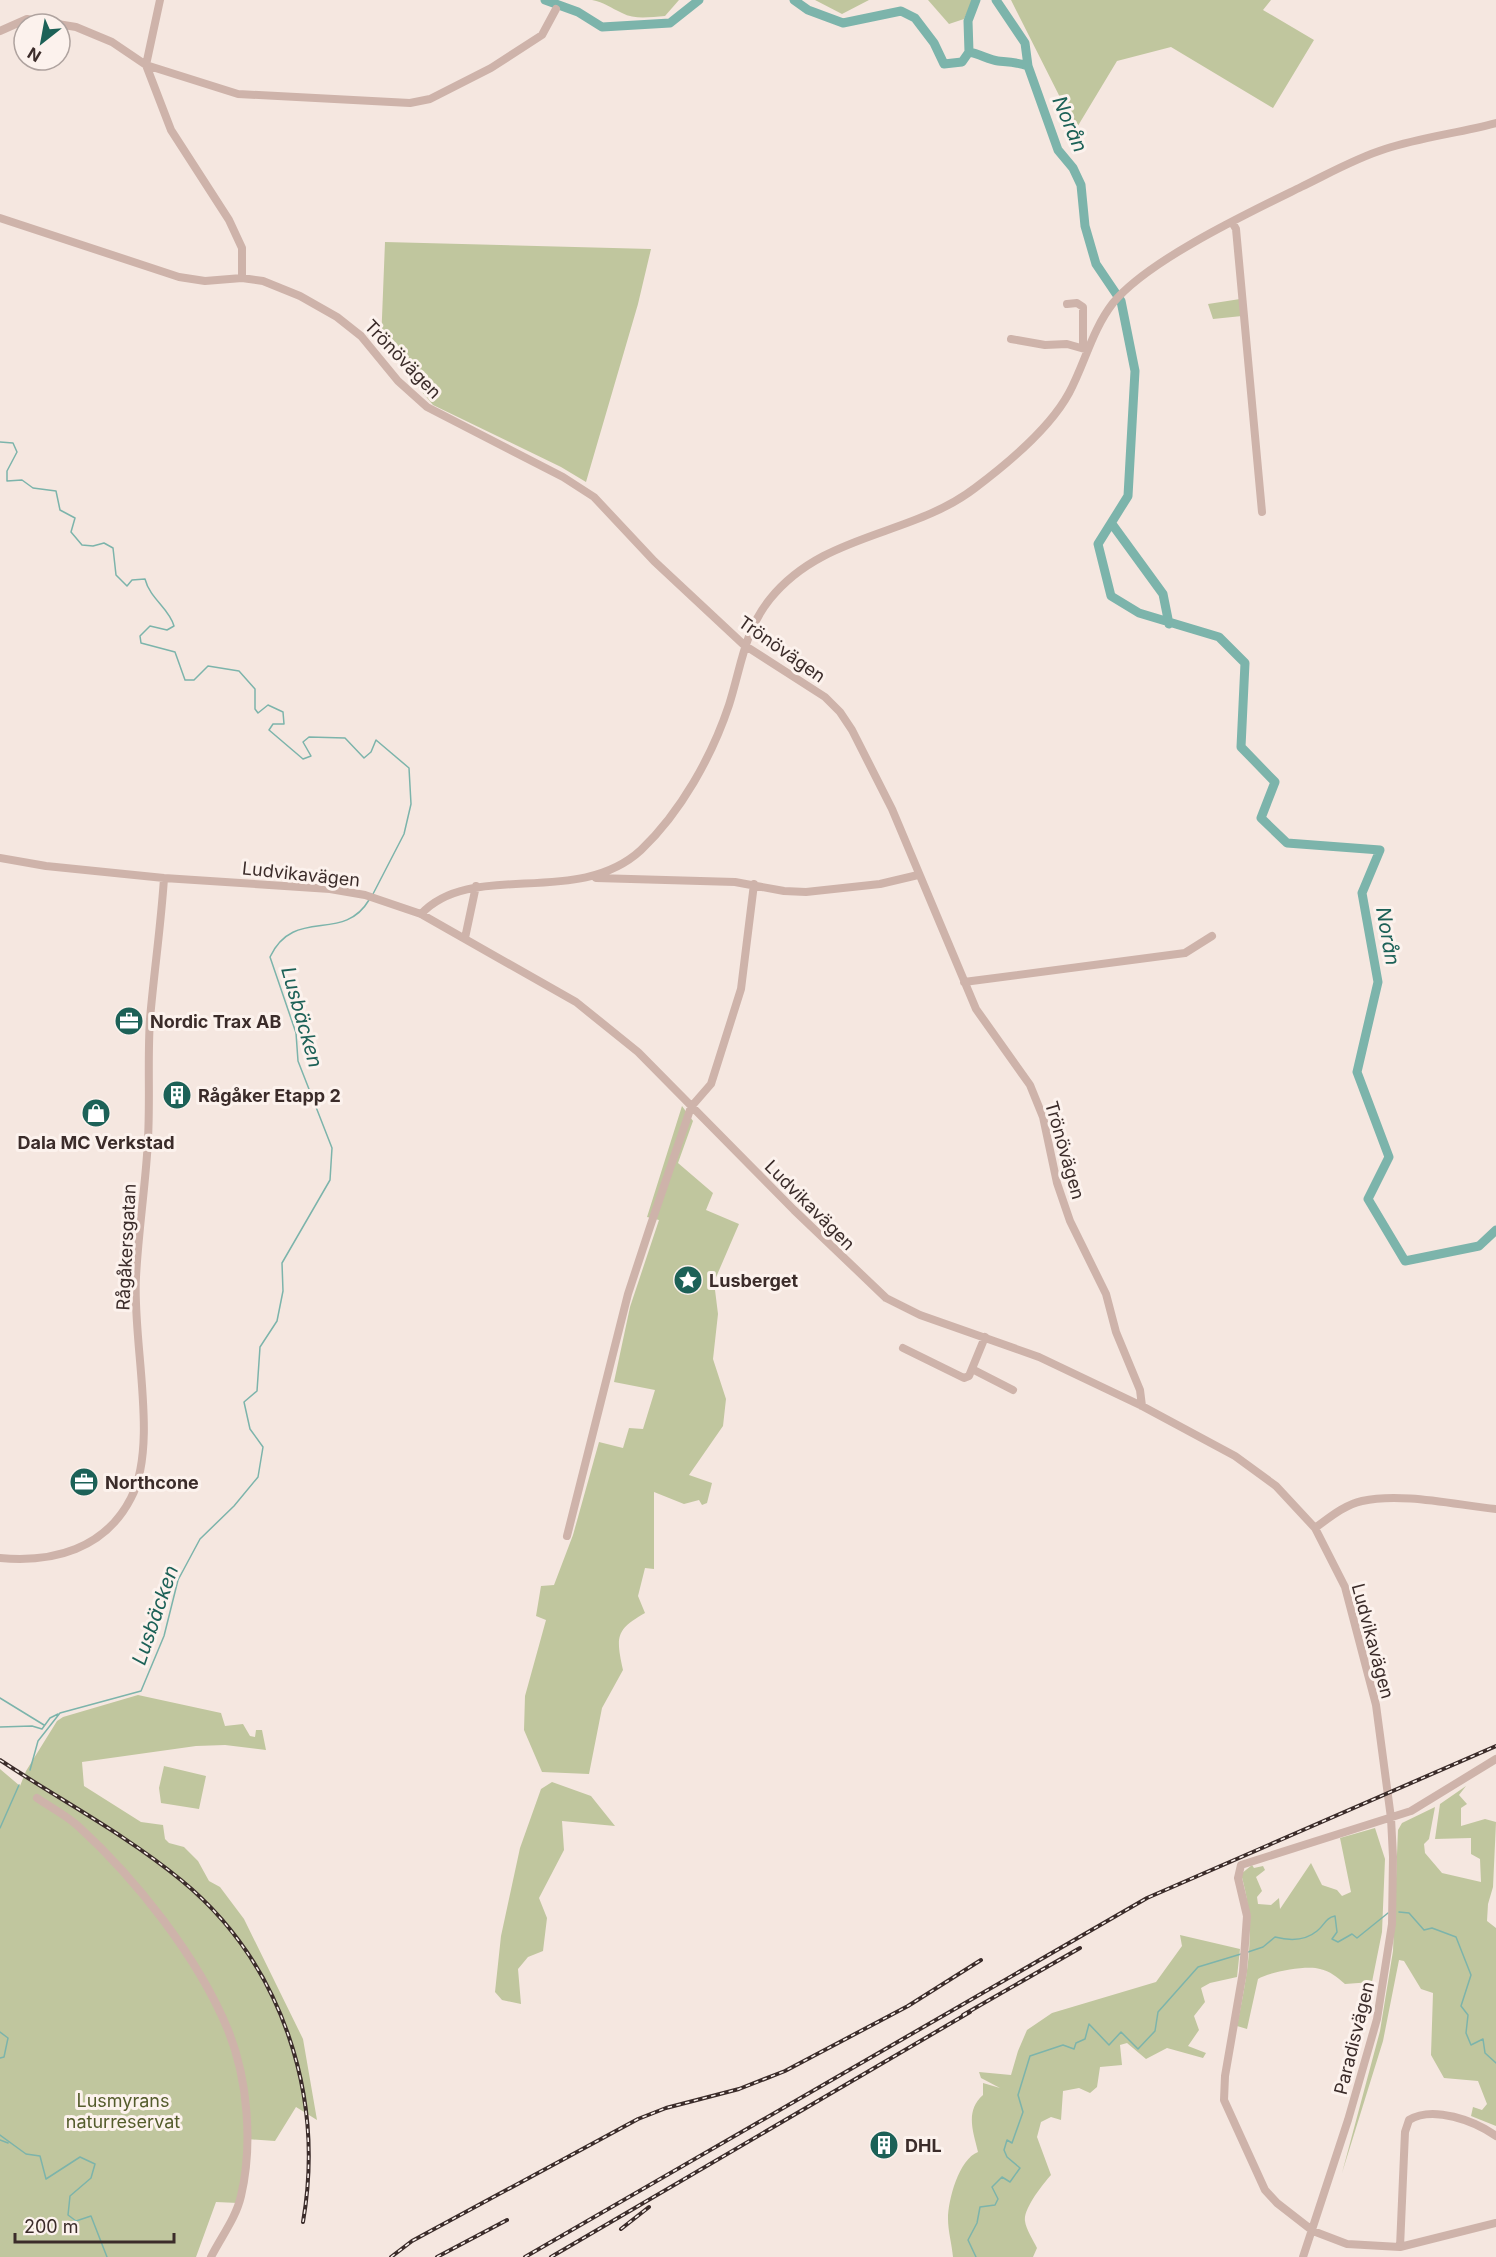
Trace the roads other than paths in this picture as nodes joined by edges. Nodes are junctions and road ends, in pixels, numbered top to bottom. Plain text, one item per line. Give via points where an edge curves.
1 (160, 0) edge
2 (556, 9) dead end
3 (0, 31) edge
4 (146, 65) junction
5 (1496, 123) edge
6 (0, 218) edge
7 (1232, 222) junction
8 (242, 278) junction
9 (1067, 304) dead end
10 (1011, 339) dead end
11 (1085, 349) junction
12 (1262, 512) dead end
13 (744, 645) junction
14 (0, 858) edge
15 (918, 874) junction
16 (164, 878) junction
17 (593, 878) junction
18 (754, 884) junction
19 (476, 886) junction
20 (421, 914) junction
21 (1212, 936) dead end
22 (465, 938) junction
23 (964, 982) junction
24 (691, 1107) junction
25 (985, 1337) junction
26 (903, 1348) dead end
27 (972, 1370) junction
28 (1013, 1390) dead end
29 (1142, 1406) junction
30 (1496, 1509) edge
31 (1315, 1528) junction
32 (567, 1536) dead end
33 (0, 1558) edge
34 (1496, 1759) edge
35 (37, 1798) dead end
36 (1391, 1818) junction
37 (1496, 2136) edge
38 (1496, 2223) edge
39 (1313, 2231) junction
40 (1400, 2247) junction
41 (211, 2257) edge
42 (1303, 2257) edge

1 - 4 street
2 - 4 street via 542,35 491,68 430,99 410,103 238,94
3 - 4 street via 27,19 76,27 112,42
4 - 8 street via 171,130 229,220 242,248
5 - 7 street via 1415,139 1382,150
6 - 8 street, Trönövägen via 169,275 205,281
7 - 11 street via 1132,286 1110,307
7 - 12 street via 1244,295
8 - 13 street, Trönövägen via 274,285 331,313 361,336 398,381 427,408 585,490
9 - 11 street via 1083,307
10 - 11 street
11 - 13 street via 1072,387 1054,417 989,477 944,507 847,543 803,569 765,605
13 - 15 street, Trönövägen via 825,697 840,712 892,809
13 - 17 street via 729,704 710,754 667,820 638,852
14 - 16 street, Ludvikavägen
15 - 18 street via 880,884 806,892
15 - 23 street, Trönövägen
16 - 20 street, Ludvikavägen via 294,885 365,895
16 - 33 street, Rågåkersgatan via 150,1020 147,1152 135,1280 144,1443 140,1477 123,1512 91,1542 46,1559
17 - 18 street
17 - 19 street
18 - 24 street via 741,989 711,1084
19 - 20 street via 447,895
19 - 22 street
20 - 22 street, Ludvikavägen
21 - 23 street via 1185,953
22 - 24 street, Ludvikavägen via 576,1002 638,1052
23 - 29 street, Trönövägen via 976,1009 1025,1077 1039,1106 1070,1221 1107,1294
24 - 25 street, Ludvikavägen via 880,1294 920,1315
24 - 32 street via 628,1294
25 - 27 street
25 - 29 street, Ludvikavägen via 1039,1357
26 - 27 street via 959,1377 967,1378
27 - 28 street
29 - 31 street, Ludvikavägen via 1235,1456 1276,1486
30 - 31 street via 1393,1498 1362,1501 1338,1511
31 - 36 street, Ludvikavägen via 1348,1597 1376,1705
34 - 36 street via 1428,1802
35 - 41 street via 76,1825 146,1900 187,1955 228,2031 242,2085 247,2151 241,2198
36 - 39 street, Paradisvägen via 1393,1899 1384,1986
36 - 39 street via 1241,1865 1238,1878 1246,1916 1243,1972 1224,2100 1265,2190
37 - 40 street via 1466,2120 1429,2115 1409,2120 1405,2132
38 - 40 street
39 - 40 street via 1347,2244
39 - 42 street, Paradisvägen

